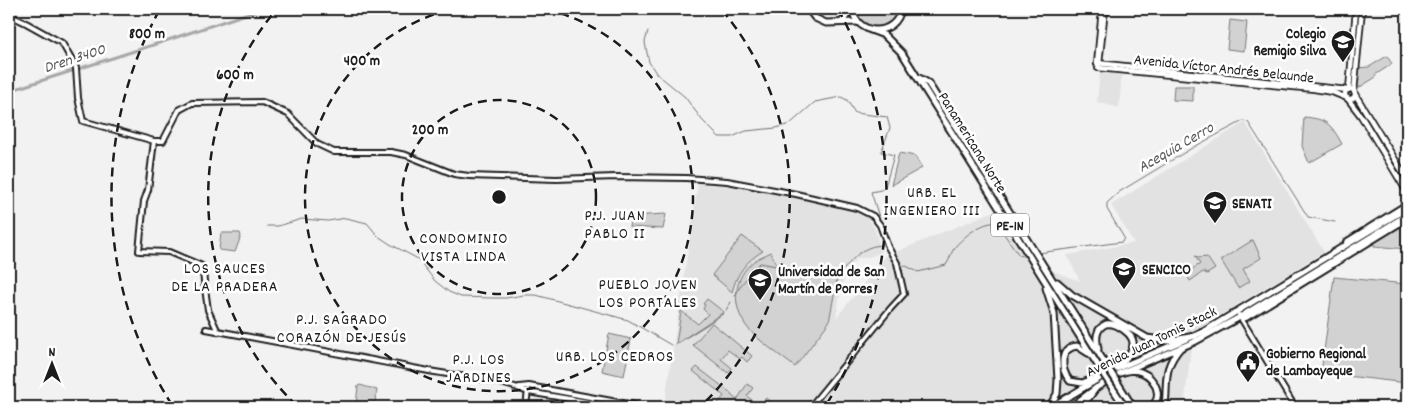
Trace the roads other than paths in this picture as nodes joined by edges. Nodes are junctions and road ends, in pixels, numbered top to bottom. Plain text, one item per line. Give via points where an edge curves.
1 (808, 9) edge
2 (851, 9) edge
3 (901, 9) edge
4 (1104, 9) edge
5 (1356, 9) edge
6 (1362, 9) edge
7 (9, 15) edge
8 (842, 22) junction
9 (858, 22) junction
10 (868, 29) junction
11 (1098, 64) junction
12 (918, 78) junction
13 (1349, 89) junction
14 (1355, 93) junction
15 (1348, 98) junction
16 (154, 140) junction
17 (1407, 179) edge
18 (1407, 192) edge
19 (1407, 206) edge
20 (1407, 215) edge
21 (1407, 219) edge
22 (1050, 274) junction
23 (1042, 276) junction
24 (1237, 312) junction
25 (1240, 317) junction
26 (206, 330) dead end
27 (218, 332) junction
28 (1195, 336) junction
29 (1181, 347) junction
30 (1099, 352) junction
31 (1092, 356) junction
32 (1118, 371) junction
33 (1104, 373) junction
34 (529, 386) junction
35 (519, 388) junction
36 (1096, 388) junction
37 (528, 392) junction
38 (1129, 400) junction
39 (526, 407) edge
40 (617, 407) edge
41 (645, 407) edge
42 (810, 407) edge
43 (1050, 407) edge
44 (1072, 407) edge
45 (1085, 407) edge
46 (1123, 407) edge
47 (1133, 407) edge
48 (1140, 407) edge
49 (1150, 407) edge
50 (1166, 407) edge
51 (1295, 407) edge

1 - 8 main road via 826,24
2 - 8 main road
2 - 9 main road
3 - 10 main road via 897,21 890,27
4 - 11 main road
5 - 13 main road
6 - 14 main road
7 - 16 street via 62,43 76,70 83,121
8 - 9 main road
9 - 10 main road, PE-1N
10 - 12 main road, Panamericana Norte / PE-1N via 884,35 896,45
11 - 13 main road, Avenida Víctor Andrés Belaunde
11 - 15 main road, Avenida Víctor Andrés Belaunde via 1314,89
12 - 22 main road, Panamericana Norte / PE-1N via 928,83
12 - 23 main road, Panamericana Norte / PE-1N
13 - 14 main road
13 - 15 main road via 1345,93
14 - 15 main road via 1354,97
14 - 17 main road
15 - 18 main road
16 - 27 street via 139,252 168,252 202,266 208,310
16 - 42 street via 163,140 180,110 192,103 262,102 288,114 317,144 334,152 391,152 454,174 727,181 865,211 880,225 897,263 904,294
19 - 24 main road, Avenida Juan Tomis Stack
20 - 25 main road, Avenida Juan Tomis Stack
21 - 25 street, Avenida Juan Tomis Stack via 1246,318
22 - 28 main road via 1072,295 1147,338 1168,341
22 - 30 main road, Panamericana Norte / PE-1N
23 - 31 main road, Panamericana Norte / PE-1N
23 - 43 main road via 1055,320 1058,390
24 - 25 street
24 - 28 main road, Avenida Juan Tomis Stack
25 - 29 main road, Avenida Juan Tomis Stack
25 - 51 street
26 - 27 street
27 - 35 street
28 - 32 main road, Avenida Juan Tomis Stack via 1145,355
29 - 32 main road, Avenida Juan Tomis Stack
29 - 50 main road via 1168,367
30 - 32 main road via 1097,336 1102,326 1113,324 1128,333 1133,348
30 - 38 main road, Panamericana Norte / PE-1N, bridge
31 - 33 main road, Panamericana Norte / PE-1N
31 - 33 main road via 1077,346 1067,349 1063,364 1065,374 1070,381 1082,383
32 - 33 main road, Avenida Juan Tomis Stack
32 - 36 main road, Avenida Juan Tomis Stack
32 - 49 main road via 1142,372 1150,379 1158,396
33 - 43 main road, Avenida Juan Tomis Stack
33 - 46 main road, Panamericana Norte / PE-1N, bridge
34 - 35 street
34 - 37 street
34 - 41 street
35 - 37 street
36 - 44 main road, Avenida Juan Tomis Stack
36 - 45 main road
37 - 39 street
37 - 40 street
38 - 47 main road, Panamericana Norte / PE-1N
38 - 48 main road

